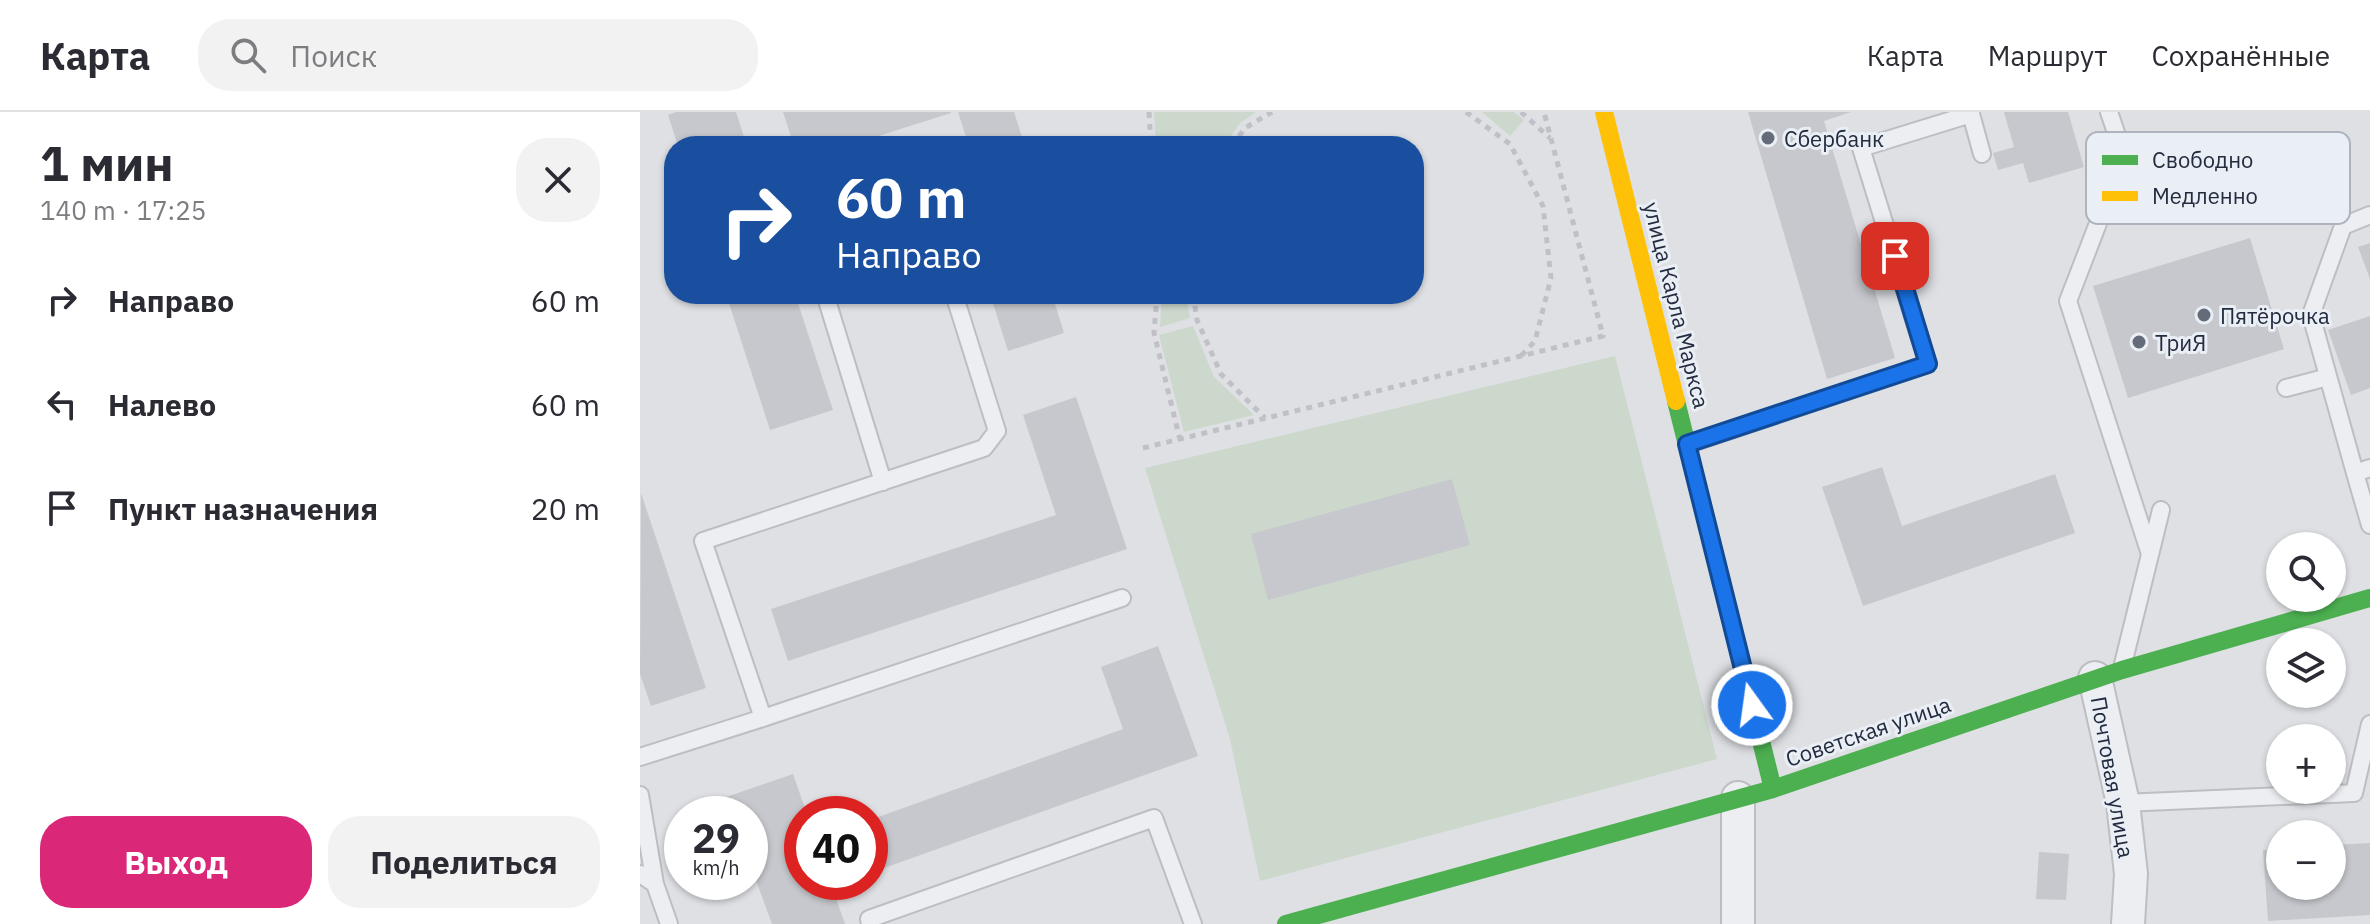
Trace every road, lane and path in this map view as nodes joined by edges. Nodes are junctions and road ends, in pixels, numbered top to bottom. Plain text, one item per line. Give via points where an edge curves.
1 (1149, 112) edge
2 (1272, 112) edge
3 (1466, 112) edge
4 (1521, 112) edge
5 (1544, 112) edge
6 (1604, 112) edge
7 (2109, 112) edge
8 (1261, 114) edge
9 (2116, 132) edge
10 (1150, 136) edge
11 (1239, 136) edge
12 (1551, 139) junction
13 (1982, 154) dead end
14 (2370, 215) edge
15 (2350, 223) edge
16 (2098, 224) edge
17 (2348, 224) edge
18 (828, 304) edge
19 (957, 304) edge
20 (1156, 304) edge
21 (1195, 304) edge
22 (1521, 356) junction
23 (2328, 377) junction
24 (2286, 388) dead end
25 (1266, 419) junction
26 (1180, 440) junction
27 (1687, 444) junction
28 (1143, 448) dead end
29 (2362, 470) edge
30 (883, 482) junction
31 (2161, 510) dead end
32 (2370, 525) edge
33 (2150, 554) junction
34 (1122, 598) dead end
35 (2370, 598) edge
36 (2108, 674) junction
37 (763, 718) junction
38 (2370, 724) edge
39 (640, 757) edge
40 (1773, 789) junction
41 (640, 795) edge
42 (1738, 798) junction
43 (2123, 803) junction
44 (640, 874) edge
45 (655, 884) junction
46 (669, 924) edge
47 (870, 924) edge
48 (1193, 924) edge
49 (1286, 924) edge
50 (1738, 924) edge
51 (2128, 924) edge

1 - 10 path
2 - 8 path
3 - 22 path via 1510,144 1543,206 1551,278 1535,341
4 - 12 path
5 - 12 path
6 - 27 street, улица Карла Маркса
7 - 9 lane
8 - 11 path
12 - 22 path via 1603,336
13 - 27 lane via 1971,114 1861,148 1928,364
14 - 15 lane
16 - 33 lane via 2068,301
17 - 23 lane via 2311,315
18 - 30 lane
19 - 30 lane via 997,431 984,448
20 - 26 path via 1154,333
21 - 25 path via 1221,374
22 - 25 path
23 - 24 lane
23 - 29 lane
25 - 26 path
26 - 28 path
27 - 40 street, улица Карла Маркса
29 - 32 lane
30 - 37 lane via 703,541
31 - 33 lane
33 - 36 lane
34 - 37 lane
35 - 36 street, Советская улица
36 - 40 street, Советская улица
36 - 43 street, Почтовая улица
37 - 39 lane
38 - 43 lane via 2354,793
40 - 42 street, Советская улица
41 - 45 lane
42 - 49 street, Советская улица
42 - 50 street
43 - 51 street, Почтовая улица via 2131,874
44 - 45 lane
45 - 46 lane
47 - 48 lane via 869,919 1154,818

